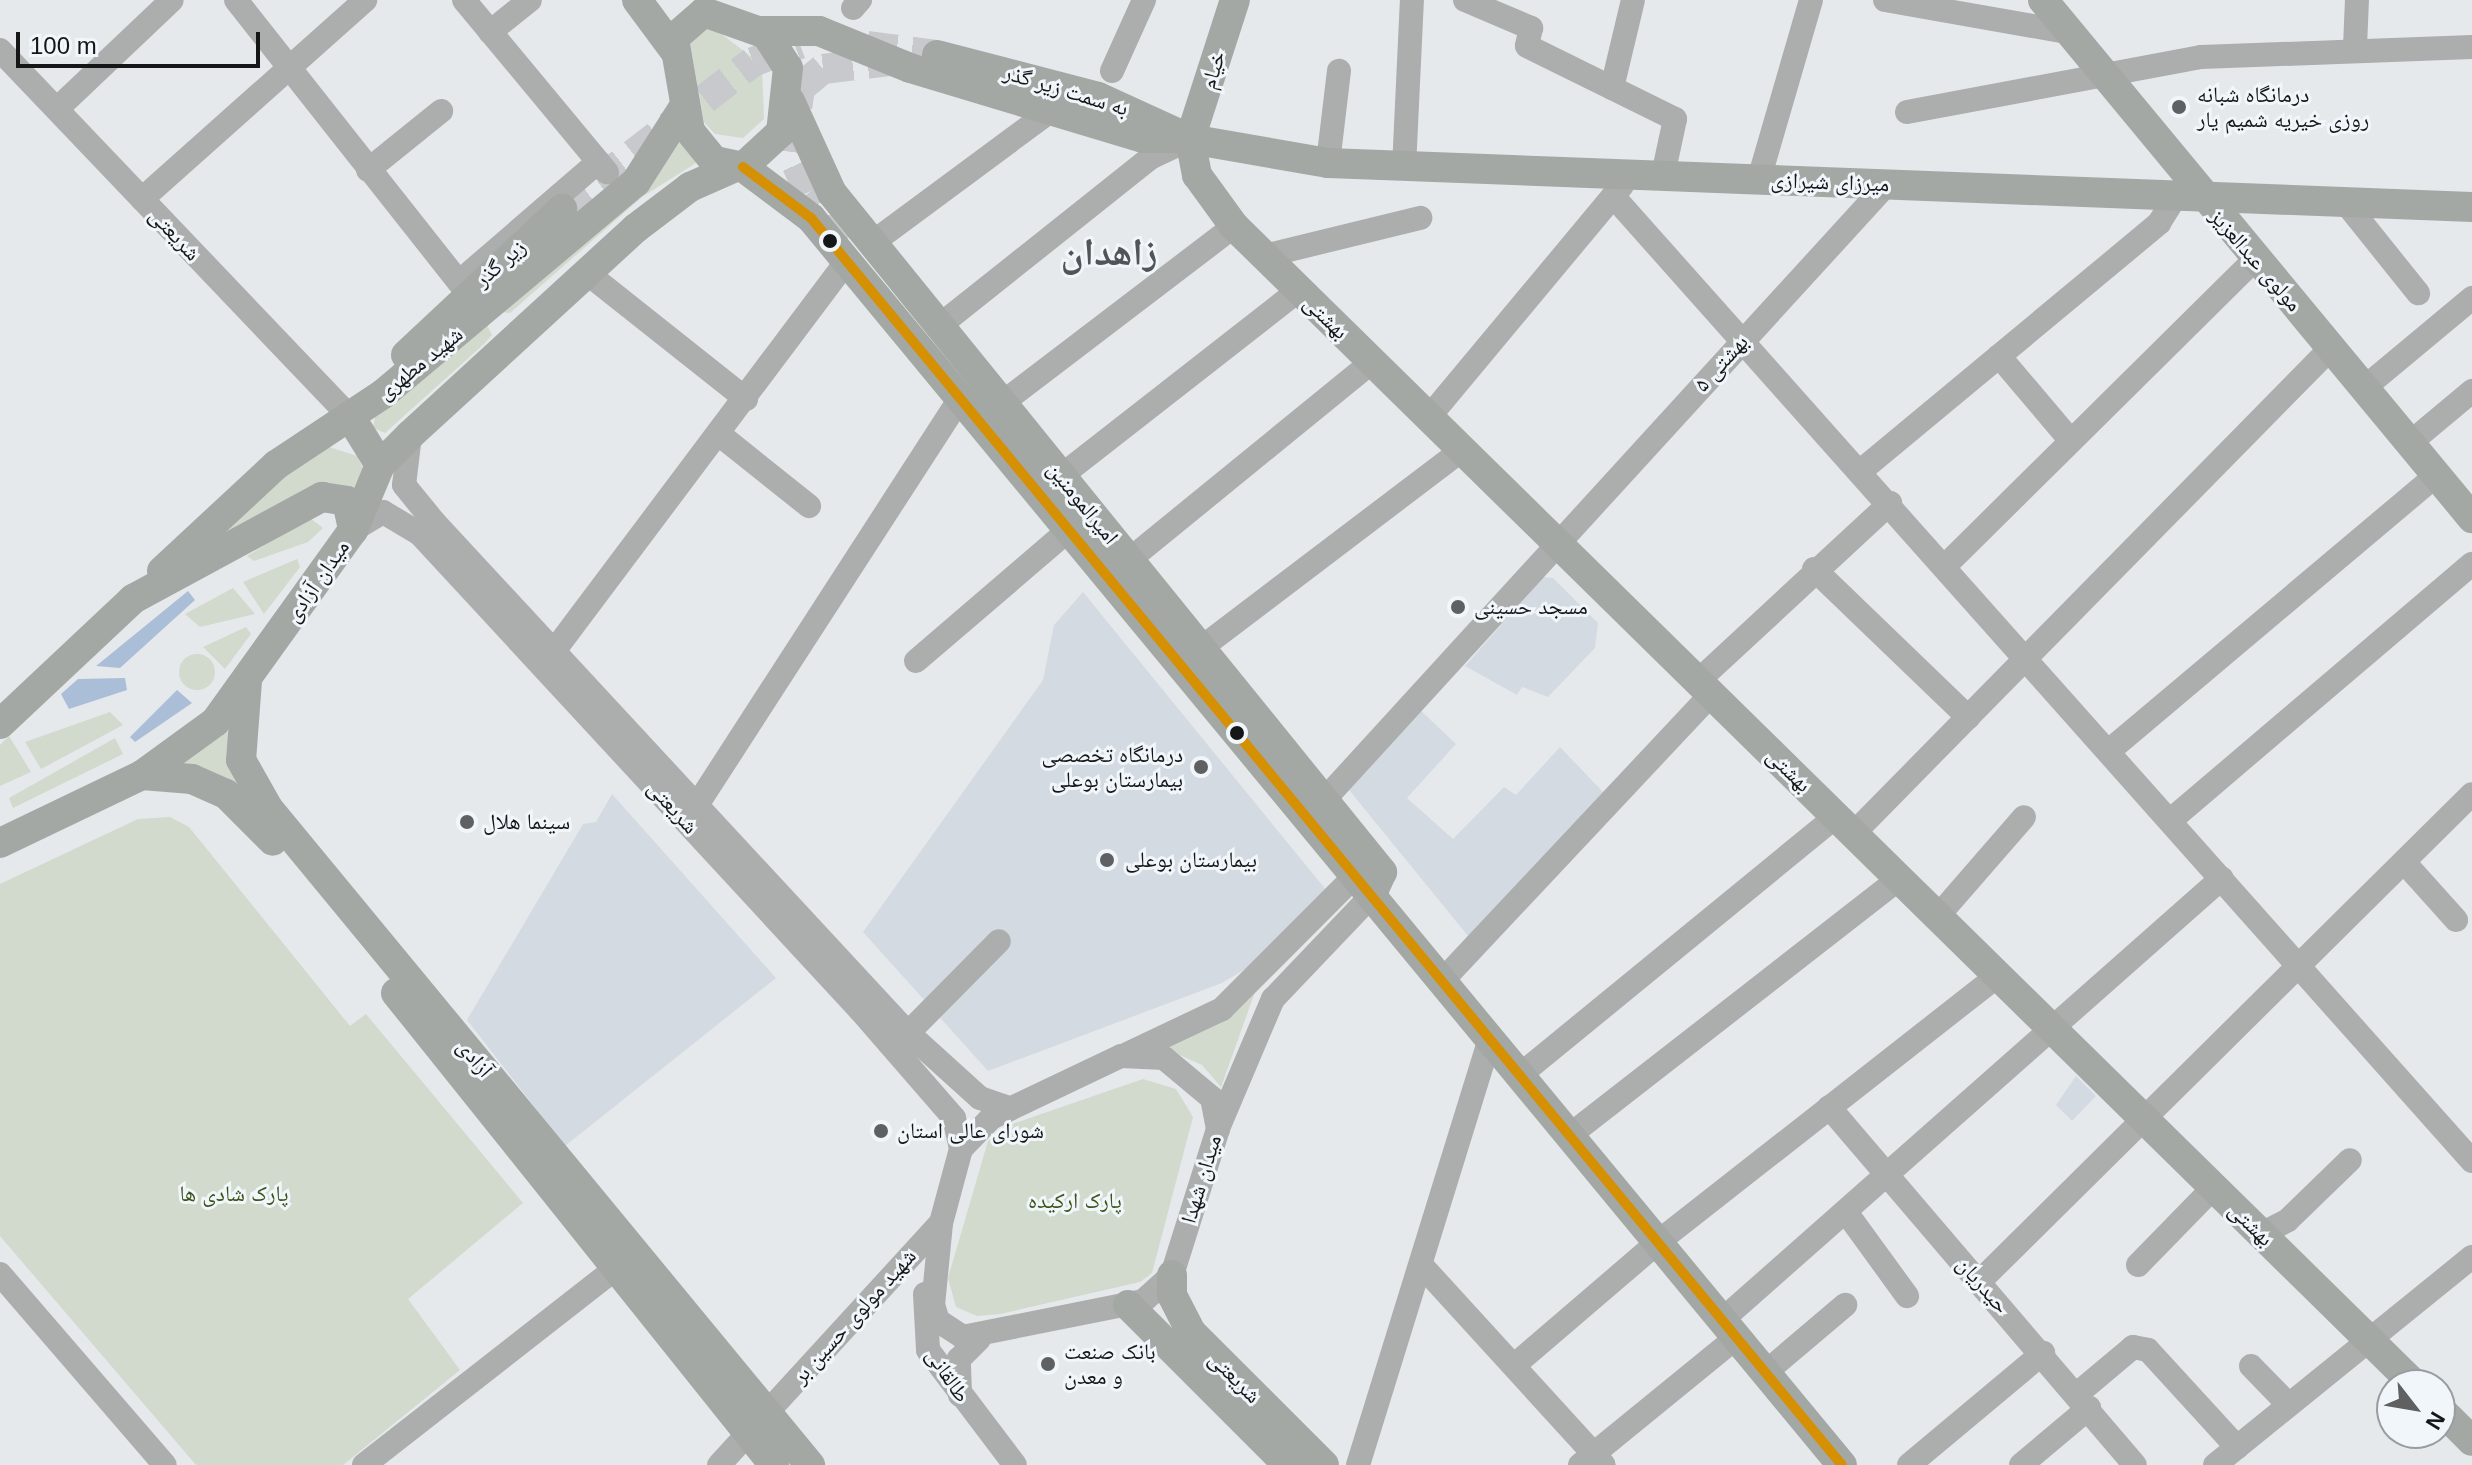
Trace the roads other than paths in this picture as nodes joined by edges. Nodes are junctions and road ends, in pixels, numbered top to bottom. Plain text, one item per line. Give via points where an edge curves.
1 (172, 0) edge
2 (365, 0) edge
3 (464, 0) edge
4 (530, 0) edge
5 (637, 0) edge
6 (707, 0) edge
7 (1144, 0) edge
8 (1235, 0) edge
9 (1412, 0) edge
10 (1465, 0) edge
11 (1633, 0) edge
12 (1811, 0) edge
13 (1885, 0) edge
14 (2043, 0) edge
15 (2357, 0) edge
16 (246, 3) edge
17 (732, 17) junction
18 (760, 31) junction
19 (490, 32) junction
20 (2072, 33) junction
21 (2355, 47) junction
22 (2472, 47) edge
23 (0, 50) edge
24 (674, 50) junction
25 (937, 55) tunnel mouth
26 (289, 64) junction
27 (1112, 71) dead end
28 (1339, 71) dead end
29 (2103, 72) junction
30 (1612, 88) junction
31 (790, 101) junction
32 (685, 105) junction
33 (1056, 107) junction
34 (57, 109) junction
35 (441, 111) dead end
36 (1907, 112) dead end
37 (1190, 139) junction
38 (1328, 163) junction
39 (738, 168) junction
40 (1404, 168) junction
41 (368, 170) junction
42 (1663, 175) junction
43 (1759, 179) junction
44 (1887, 184) junction
45 (1622, 185) junction
46 (2190, 198) junction
47 (142, 199) junction
48 (2345, 202) junction
49 (2472, 207) edge
50 (562, 209) tunnel mouth
51 (1420, 218) dead end
52 (1234, 226) junction
53 (872, 243) junction
54 (1264, 256) junction
55 (2256, 258) junction
56 (847, 261) junction
57 (587, 273) junction
58 (1299, 290) junction
59 (2418, 293) dead end
60 (2472, 298) edge
61 (485, 310) junction
62 (925, 323) junction
63 (1743, 337) junction
64 (513, 342) junction
65 (2331, 348) junction
66 (1999, 356) junction
67 (1372, 362) junction
68 (2364, 388) junction
69 (2472, 391) edge
70 (383, 394) junction
71 (746, 399) junction
72 (960, 399) junction
73 (1002, 403) junction
74 (1429, 417) junction
75 (351, 418) junction
76 (410, 435) junction
77 (720, 435) junction
78 (2071, 441) junction
79 (2411, 442) junction
80 (1462, 450) junction
81 (380, 465) junction
82 (1863, 469) junction
83 (2436, 475) junction
84 (1061, 476) junction
85 (1890, 503) junction
86 (809, 506) dead end
87 (2472, 518) edge
88 (1061, 520) junction
89 (353, 530) junction
90 (1558, 544) junction
91 (1129, 560) junction
92 (1947, 564) junction
93 (2472, 564) edge
94 (1814, 569) junction
95 (133, 599) junction
96 (1201, 648) junction
97 (550, 657) junction
98 (2027, 658) junction
99 (916, 661) dead end
100 (247, 681) junction
101 (1704, 688) junction
102 (1968, 717) junction
103 (0, 724) edge
104 (2110, 750) junction
105 (142, 775) junction
106 (2472, 794) edge
107 (1324, 800) junction
108 (697, 805) junction
109 (2024, 817) dead end
110 (2172, 819) junction
111 (1844, 825) junction
112 (0, 843) edge
113 (2404, 862) junction
114 (2222, 878) junction
115 (1899, 879) junction
116 (1363, 886) junction
117 (1938, 916) junction
118 (2456, 920) dead end
119 (999, 941) dead end
120 (2299, 968) junction
121 (1998, 975) junction
122 (1442, 981) junction
123 (2055, 1032) junction
124 (908, 1033) junction
125 (1490, 1039) junction
126 (1121, 1056) junction
127 (1520, 1075) junction
128 (1829, 1107) junction
129 (1009, 1108) junction
130 (2143, 1118) junction
131 (1218, 1129) junction
132 (1570, 1135) junction
133 (961, 1149) junction
134 (2350, 1160) dead end
135 (2472, 1161) edge
136 (1889, 1177) junction
137 (2214, 1187) junction
138 (1846, 1212) junction
139 (941, 1223) junction
140 (2261, 1234) junction
141 (1658, 1242) junction
142 (2472, 1257) edge
143 (2138, 1265) dead end
144 (1423, 1267) junction
145 (616, 1268) junction
146 (931, 1272) junction
147 (0, 1274) edge
148 (1172, 1275) junction
149 (1980, 1281) junction
150 (1907, 1296) dead end
151 (1128, 1305) junction
152 (1845, 1305) dead end
153 (1730, 1329) junction
154 (979, 1339) junction
155 (2369, 1339) junction
156 (1185, 1340) junction
157 (2043, 1353) junction
158 (1517, 1363) junction
159 (2251, 1366) dead end
160 (2399, 1369) edge
161 (1766, 1372) junction
162 (960, 1395) junction
163 (2083, 1401) junction
164 (2287, 1403) junction
165 (768, 1411) junction
166 (2456, 1425) edge
167 (748, 1433) junction
168 (2472, 1441) edge
169 (2237, 1447) junction
170 (2472, 1458) edge
171 (371, 1460) edge
172 (1592, 1461) edge
173 (165, 1465) edge
174 (719, 1465) edge
175 (774, 1465) edge
176 (810, 1465) edge
177 (1015, 1465) edge
178 (1288, 1465) edge
179 (1324, 1465) edge
180 (1358, 1465) edge
181 (1842, 1465) edge
182 (1909, 1465) edge
183 (2021, 1465) edge
184 (2135, 1465) edge
185 (2215, 1465) edge
186 (2463, 1465) edge

1 - 34 street
2 - 26 street
3 - 19 street
4 - 19 street
5 - 24 main road
6 - 17 main road
7 - 27 street
8 - 37 main road, خیام
9 - 40 street
10 - 30 street via 1531,28 1527,46
11 - 30 street
12 - 43 street
13 - 20 street
14 - 20 main road, مولوی عبدالعزیز
15 - 21 street
16 - 26 street
17 - 18 main road
17 - 24 main road via 696,14 674,38
18 - 31 main road via 782,50
18 - 33 main road via 819,31 910,68
19 - 41 street via 602,167 459,282
20 - 29 main road, مولوی عبدالعزیز
21 - 22 street
21 - 29 street
23 - 34 street, شریعتی
24 - 32 main road
25 - 37 main road, به سمت زیر گذر via 1098,97
26 - 41 street
26 - 47 street
28 - 38 street
29 - 36 street
29 - 46 main road, مولوی عبدالعزیز
30 - 42 street via 1675,119
31 - 39 main road via 775,141
31 - 53 main road, امیرالمومنین via 819,174
32 - 39 main road via 703,151
32 - 61 main road, شهید مطهری via 636,182
33 - 37 main road via 1143,138
33 - 53 street
34 - 47 street, شریعتی
35 - 41 street
37 - 38 main road, میرزای شیرازی
37 - 52 main road, بهشتی via 1197,175
37 - 62 street via 1150,158
38 - 40 main road, میرزای شیرازی
39 - 56 main road via 793,201
39 - 57 main road, شهید مطهری via 668,202
40 - 45 main road, میرزای شیرازی
42 - 43 main road, میرزای شیرازی
42 - 45 main road, میرزای شیرازی
43 - 44 main road, میرزای شیرازی
44 - 46 main road, میرزای شیرازی
44 - 63 street, بهشتی ۵
45 - 63 street
45 - 74 street
46 - 48 main road, میرزای شیرازی
46 - 55 main road, مولوی عبدالعزیز
46 - 66 street
47 - 75 street, شریعتی
48 - 49 main road, میرزای شیرازی
48 - 59 street
50 - 70 main road, زیر گذر via 407,352
51 - 54 street
52 - 54 main road, بهشتی
52 - 73 street
53 - 62 main road, امیرالمومنین
54 - 58 main road, بهشتی
55 - 65 main road, مولوی عبدالعزیز
55 - 78 street
56 - 71 street
56 - 72 main road
57 - 64 main road, شهید مطهری
57 - 71 street
58 - 67 main road, بهشتی
58 - 84 street
60 - 68 street
61 - 64 main road
61 - 70 main road, شهید مطهری
62 - 73 main road, امیرالمومنین
62 - 88 main road
63 - 82 street
63 - 90 street, بهشتی ۵
64 - 76 main road, شهید مطهری
65 - 68 main road, مولوی عبدالعزیز
65 - 98 street
66 - 78 street
66 - 82 street
67 - 74 main road, بهشتی
67 - 91 street
68 - 79 main road, مولوی عبدالعزیز
69 - 79 street
70 - 75 main road, شهید مطهری
71 - 77 street
72 - 88 main road
72 - 108 street
73 - 84 main road, امیرالمومنین
74 - 80 main road, بهشتی
75 - 81 main road
75 - 95 main road, شهید مطهری via 276,465
76 - 81 main road, شهید مطهری
76 - 97 street via 404,485
77 - 86 street
77 - 97 street
78 - 92 street
79 - 83 main road, مولوی عبدالعزیز
80 - 90 main road, بهشتی
80 - 96 street
81 - 89 main road, شهید مطهری
82 - 85 street
83 - 87 main road, مولوی عبدالعزیز
83 - 104 street
84 - 91 main road, امیرالمومنین
85 - 92 street
85 - 94 street
88 - 99 street
88 - 116 main road
89 - 95 main road, میدان آزادی via 347,501 322,497
89 - 97 street, شریعتی via 383,512 407,522
89 - 100 main road, میدان آزادی
90 - 101 main road, بهشتی
90 - 107 street, بهشتی ۵
91 - 96 main road, امیرالمومنین
92 - 98 street
93 - 110 street
94 - 101 street
94 - 102 street
95 - 103 main road, میدان آزادی
96 - 107 main road, امیرالمومنین
97 - 108 street
97 - 133 street, شریعتی via 940,1101 954,1118
98 - 102 street
98 - 104 street
100 - 105 main road, میدان آزادی via 186,748
100 - 165 main road, آزادی via 241,760 268,808
101 - 111 main road, بهشتی
101 - 122 street via 1578,835
102 - 111 street
104 - 110 street
105 - 112 main road, میدان آزادی
105 - 145 main road, آزادی via 192,779 254,818
106 - 113 street
107 - 116 main road, امیرالمومنین via 1382,872
108 - 124 street
109 - 117 street
110 - 114 street
111 - 115 main road, بهشتی
111 - 127 street via 1682,942
113 - 118 street
113 - 120 street
114 - 120 street
114 - 123 street
115 - 117 main road, بهشتی
115 - 132 street
116 - 122 main road
116 - 126 street via 1222,1009
116 - 131 street via 1273,999
117 - 121 main road, بهشتی
119 - 124 street
120 - 130 street
120 - 135 street
121 - 123 main road, بهشتی
121 - 128 street
122 - 125 main road
123 - 130 main road, بهشتی
123 - 136 street
124 - 129 street via 980,1098
125 - 127 main road
125 - 144 street
126 - 129 street
126 - 131 street, میدان شهدا via 1182,1067 1212,1098
127 - 132 main road
128 - 136 street, حیدریان
128 - 141 street
129 - 133 street
130 - 137 main road, بهشتی
130 - 149 street
131 - 148 street, میدان شهدا
132 - 141 main road
133 - 139 street
134 - 140 street via 2288,1220
136 - 138 street
136 - 149 street, حیدریان
137 - 140 main road, بهشتی
137 - 143 street
138 - 150 street
138 - 153 street
139 - 146 street
139 - 165 street, شهید مولوی حسین بر
140 - 155 main road, بهشتی
141 - 153 main road
141 - 158 street
142 - 155 street
144 - 158 street
144 - 180 street
145 - 167 main road, آزادی
145 - 171 street
146 - 154 street via 938,1321
146 - 162 street, طالقانی via 922,1331
147 - 173 street
148 - 151 street via 1153,1296
148 - 156 main road, شریعتی
149 - 157 street, حیدریان
151 - 154 street
151 - 156 main road, شریعتی
152 - 161 street
153 - 161 main road
153 - 172 street
154 - 162 street via 959,1359
155 - 160 main road, بهشتی
155 - 164 street
156 - 178 main road, شریعتی
156 - 179 main road, شریعتی
157 - 163 street, حیدریان
157 - 182 street
158 - 172 street
159 - 164 street
161 - 181 main road
162 - 177 street, طالقانی
163 - 169 street via 2133,1347 2148,1350
163 - 183 street
163 - 184 street, حیدریان
164 - 169 street
165 - 167 street, شهید مولوی حسین بر
165 - 176 main road, آزادی
166 - 168 main road
167 - 174 street
167 - 175 main road, آزادی
169 - 185 street
170 - 186 main road

